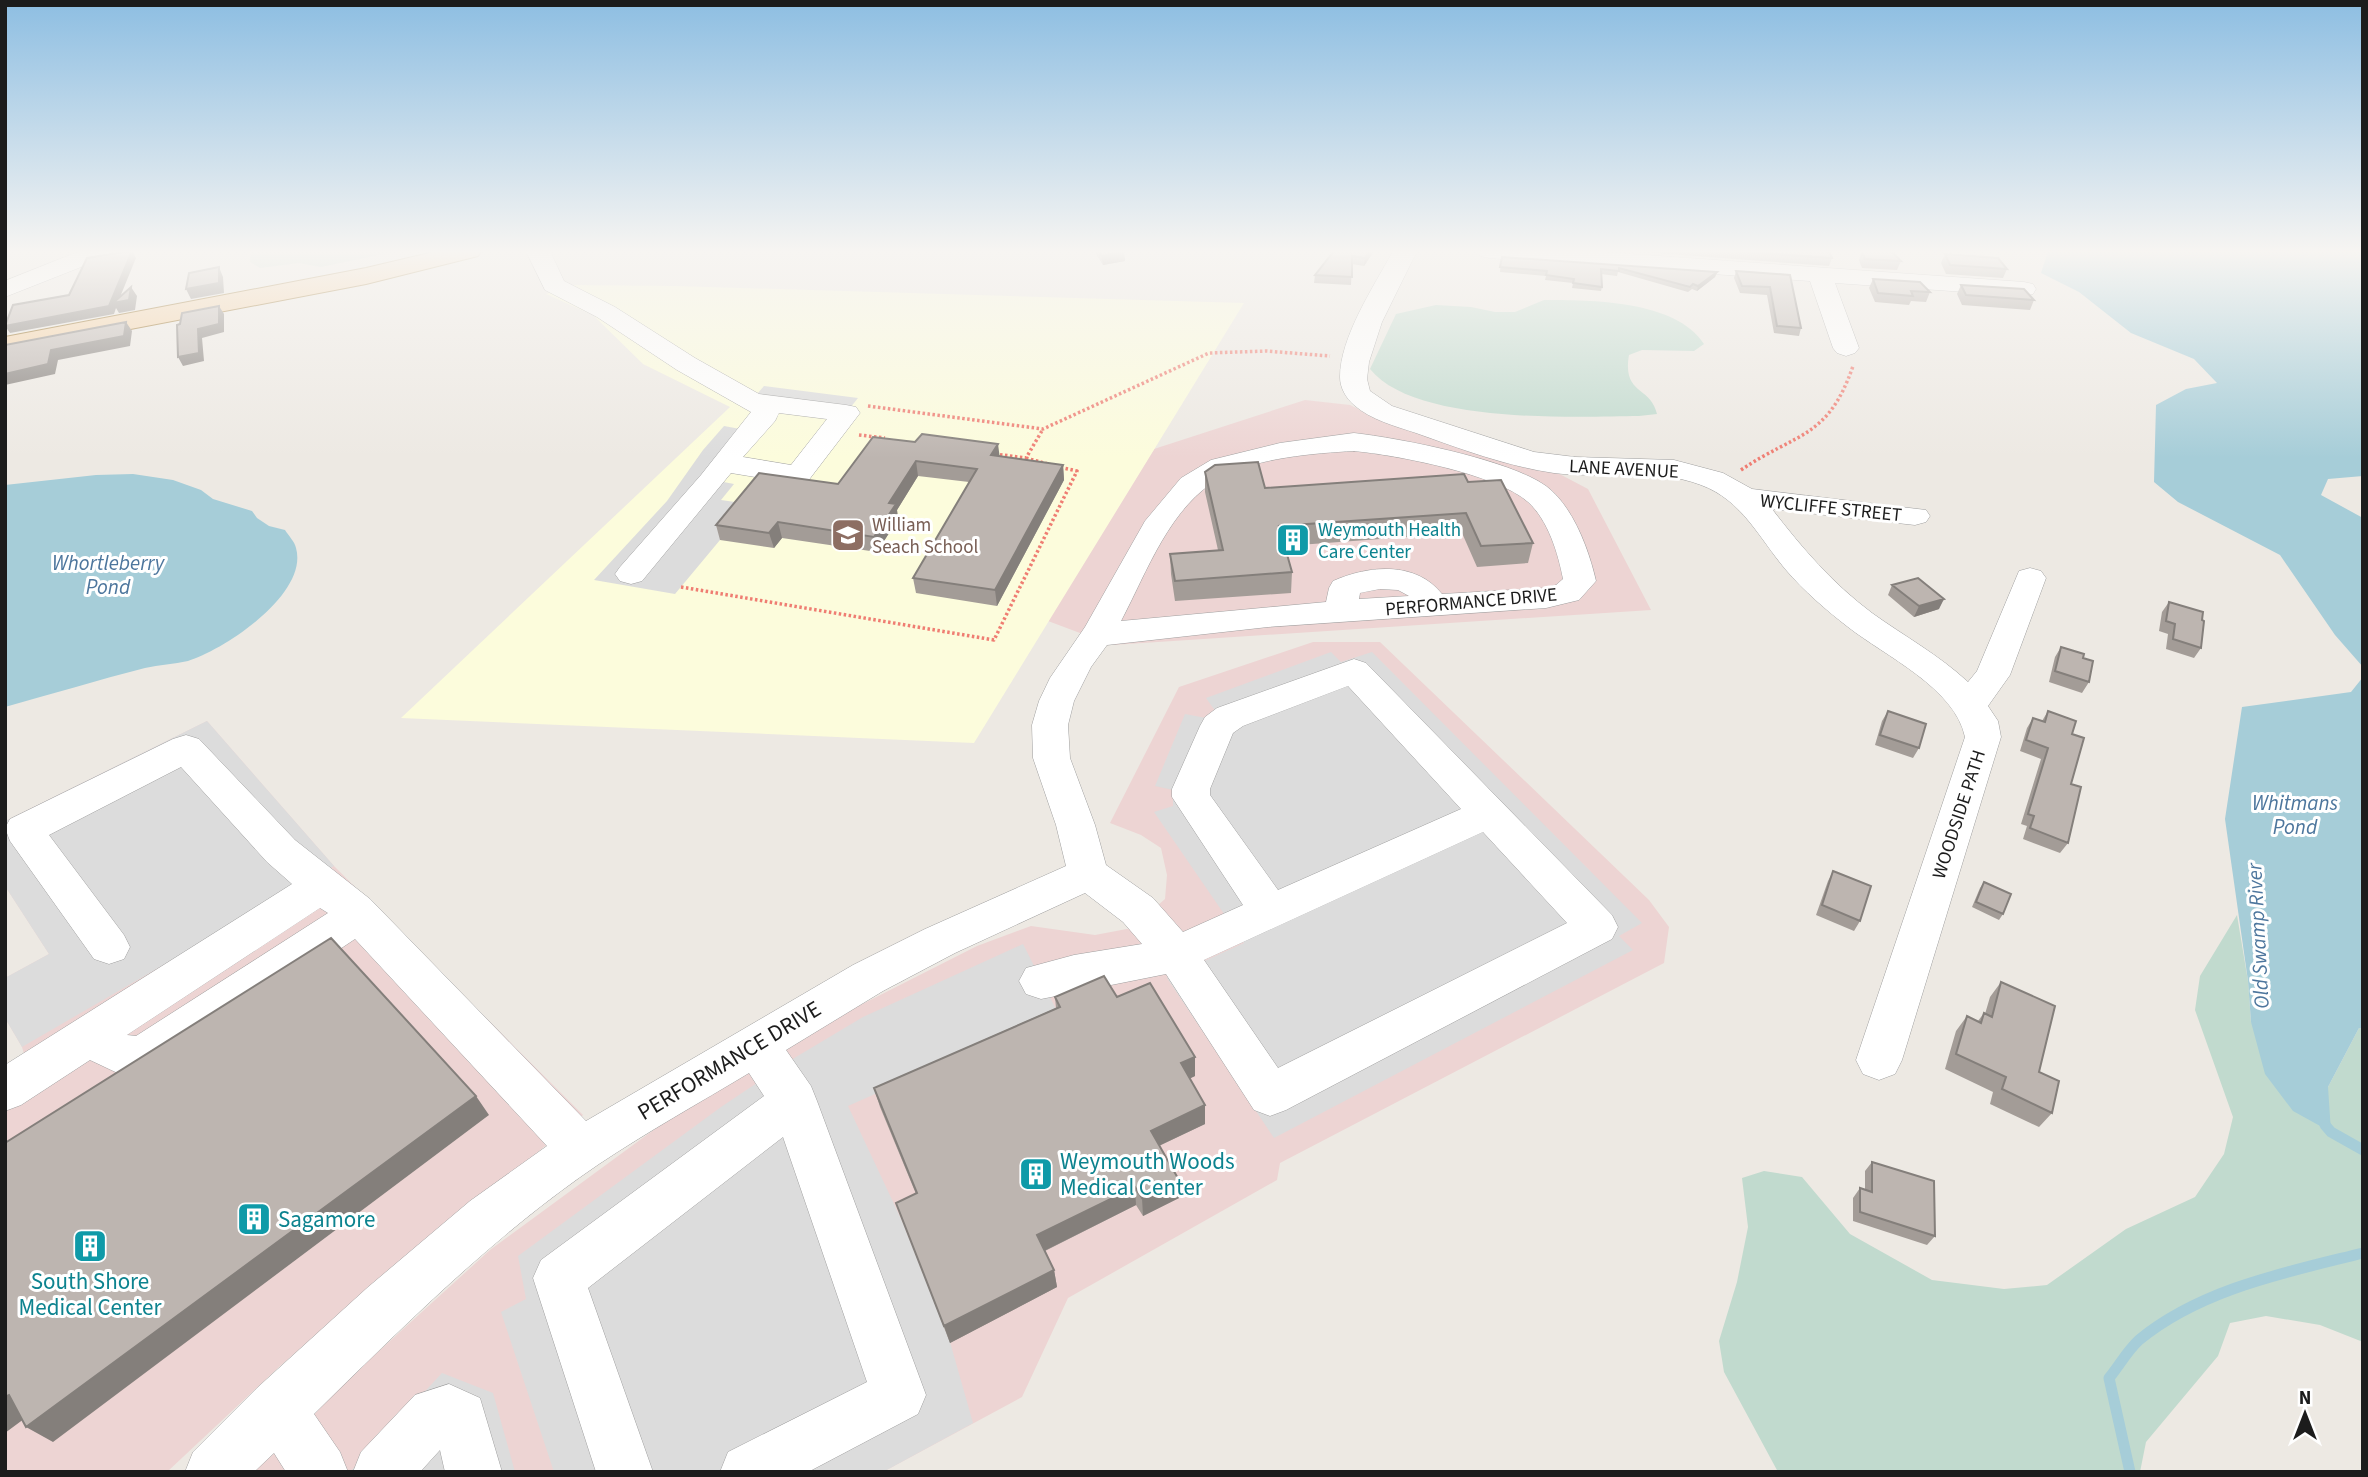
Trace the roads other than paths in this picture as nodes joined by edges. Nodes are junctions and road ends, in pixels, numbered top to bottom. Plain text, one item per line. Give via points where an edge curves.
1 (136, 320) edge
2 (618, 320) edge
3 (1372, 320) edge
4 (1836, 320) edge
5 (5, 345) edge
6 (1846, 348) road end
7 (751, 401) junction
8 (723, 463) junction
9 (1736, 490) junction
10 (1915, 516) dead end
11 (631, 574) dead end
12 (2030, 578) dead end
13 (1433, 605) joint
14 (1341, 611) joint
15 (1097, 635) junction
16 (1970, 704) junction
17 (1488, 814) junction
18 (1088, 874) junction
19 (321, 886) junction
20 (1271, 913) junction
21 (358, 915) junction
22 (109, 947) dead end
23 (1176, 954) junction
24 (1041, 981) dead end
25 (88, 1036) junction
26 (756, 1045) junction
27 (1879, 1060) dead end
28 (5, 1090) edge
29 (794, 1101) junction
30 (580, 1149) junction
31 (276, 1408) junction
32 (213, 1472) edge
33 (320, 1472) edge
34 (381, 1472) edge
35 (474, 1472) edge
36 (625, 1472) edge
37 (748, 1472) edge

1 - 5 main road
2 - 7 street
3 - 9 street, LANE AVENUE via 1353,372 1356,392 1382,412 1529,460 1670,468
4 - 6 street
7 - 8 street via 764,408 765,415
7 - 8 street via 846,413 799,474
8 - 11 street
9 - 10 street, WYCLIFFE STREET
9 - 16 street via 1814,580
12 - 16 street via 1993,675
13 - 14 street via 1417,586 1402,579 1356,582 1345,588
13 - 15 street, PERFORMANCE DRIVE via 1567,593 1580,581 1577,565 1544,502 1516,481 1379,443 1351,442 1234,461 1208,471 1170,505
14 - 15 street
15 - 18 street, PERFORMANCE DRIVE via 1059,696 1049,737 1050,755
16 - 27 street, WOODSIDE PATH via 1983,737
17 - 20 street
17 - 20 street via 1354,671 1230,717 1218,726 1191,797
17 - 23 street via 1597,927 1270,1096
18 - 23 street via 1138,909
18 - 26 street, PERFORMANCE DRIVE via 868,978
19 - 21 street
19 - 22 street via 281,851 186,748 24,830
19 - 25 street
20 - 23 street
21 - 25 street via 144,1055 126,1057
21 - 30 street
23 - 24 street via 1149,963
25 - 28 street
26 - 29 street
26 - 30 street, PERFORMANCE DRIVE
29 - 36 street via 559,1278
29 - 37 street via 899,1395
30 - 31 street, PERFORMANCE DRIVE via 488,1218
31 - 32 street, PERFORMANCE DRIVE
31 - 33 street
34 - 35 street via 435,1415 449,1412 460,1418

